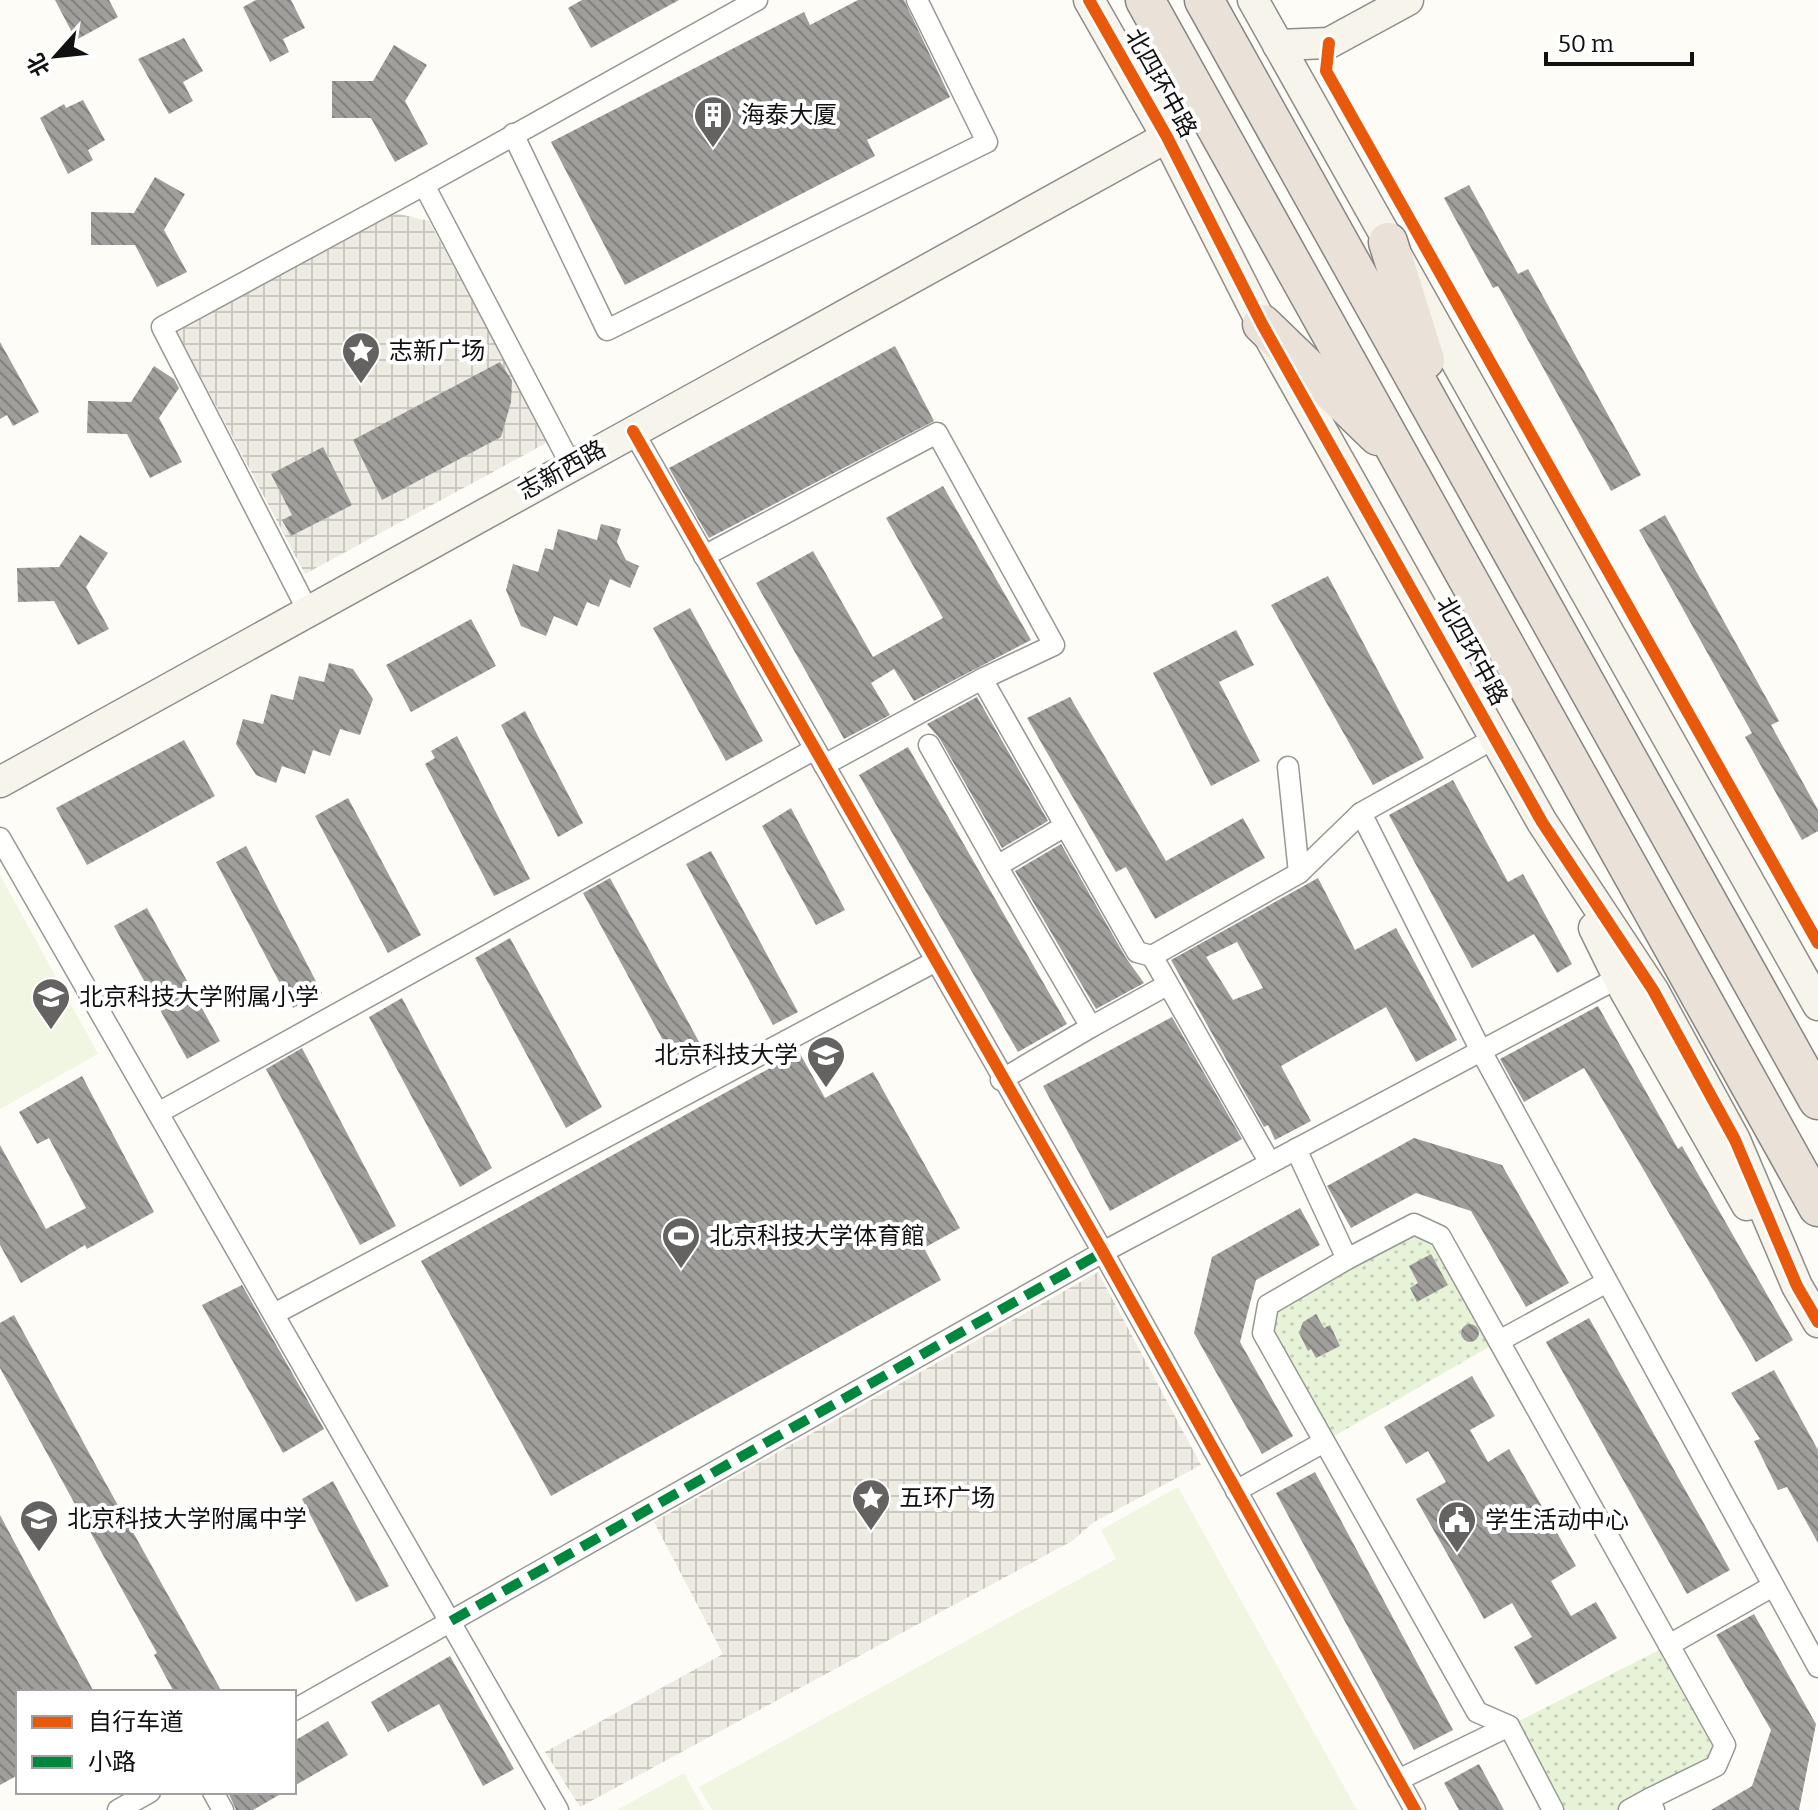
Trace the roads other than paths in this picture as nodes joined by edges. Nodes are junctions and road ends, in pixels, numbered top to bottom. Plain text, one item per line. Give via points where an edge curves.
1 (757, 0) edge
2 (917, 0) edge
3 (1089, 0) edge
4 (1145, 0) edge
5 (1204, 0) edge
6 (1253, 0) edge
7 (1408, 0) edge
8 (1329, 43) junction
9 (1278, 45) junction
10 (1309, 102) junction
11 (513, 134) junction
12 (1167, 137) junction
13 (424, 185) junction
14 (1388, 242) junction
15 (1262, 324) junction
16 (633, 431) junction
17 (1448, 435) junction
18 (571, 465) junction
19 (1408, 466) junction
20 (704, 556) junction
21 (308, 611) junction
22 (982, 679) junction
23 (1495, 738) junction
24 (929, 745) dead end
25 (819, 757) junction
26 (1288, 767) dead end
27 (0, 782) edge
28 (1361, 813) junction
29 (1542, 822) junction
30 (1065, 826) junction
31 (0, 838) edge
32 (997, 866) junction
33 (1299, 873) junction
34 (1152, 956) junction
35 (936, 961) junction
36 (1618, 978) junction
37 (1167, 985) junction
38 (1818, 1005) edge
39 (1091, 1027) junction
40 (1481, 1051) junction
41 (1001, 1080) junction
42 (1818, 1100) edge
43 (158, 1113) junction
44 (1296, 1149) junction
45 (1270, 1163) junction
46 (1818, 1207) edge
47 (1103, 1252) junction
48 (1347, 1259) junction
49 (1607, 1282) junction
50 (1797, 1286) junction
51 (274, 1314) junction
52 (1818, 1322) edge
53 (1499, 1341) junction
54 (1324, 1442) junction
55 (1236, 1491) junction
56 (1773, 1586) junction
57 (451, 1621) junction
58 (1669, 1645) junction
59 (1818, 1667) edge
60 (296, 1709) edge
61 (1509, 1726) junction
62 (1398, 1780) junction
63 (146, 1794) edge
64 (1652, 1805) edge
65 (118, 1810) edge
66 (558, 1810) edge
67 (1415, 1810) edge
68 (1553, 1810) edge
69 (1629, 1810) edge

1 - 11 street
2 - 11 street via 987,142 607,330
3 - 12 street, 北四环中路
4 - 19 highway, 北四环中路
5 - 17 highway
6 - 9 street
7 - 8 street
8 - 9 street
8 - 10 street via 1314,66
9 - 10 street
10 - 14 street
11 - 13 street
12 - 15 street, 北四环中路
12 - 16 street, 志新西路
13 - 18 street
13 - 21 street via 162,327
14 - 17 highway
14 - 38 street
15 - 19 highway
15 - 23 street, 北四环中路
16 - 18 street, 志新西路
16 - 20 street
17 - 42 highway
18 - 21 street, 志新西路
19 - 46 highway, 北四环中路
20 - 22 street via 937,433 1054,645
20 - 25 street
21 - 27 street, 志新西路
22 - 25 street
22 - 30 street
23 - 28 street
23 - 29 street, 北四环中路
24 - 32 street
25 - 35 street
25 - 43 street
26 - 33 street
28 - 33 street
28 - 40 street
29 - 36 street, 北四环中路
29 - 50 street, 北四环中路 via 1653,990 1735,1140
30 - 32 street
30 - 34 street via 1137,952
31 - 43 street
32 - 39 street
33 - 34 street
34 - 37 street
35 - 41 street
35 - 51 street
36 - 40 street
36 - 50 street, 北四环中路 via 1716,1156
37 - 39 street
37 - 45 street
39 - 41 street
40 - 44 street
40 - 49 street
41 - 47 street
43 - 51 street
44 - 45 street
44 - 48 street
45 - 47 street
47 - 55 street
47 - 57 street
48 - 53 street via 1414,1224 1440,1236
48 - 54 street via 1268,1305 1263,1333
49 - 53 street
49 - 56 street
50 - 52 street, 北四环中路
51 - 57 street
53 - 58 street
54 - 55 street
54 - 61 street via 1477,1712
55 - 62 street
56 - 58 street
56 - 59 street
57 - 60 street
57 - 66 street
58 - 64 street via 1725,1745 1716,1766
61 - 62 street
61 - 68 street
62 - 67 street
63 - 65 street
64 - 69 street

